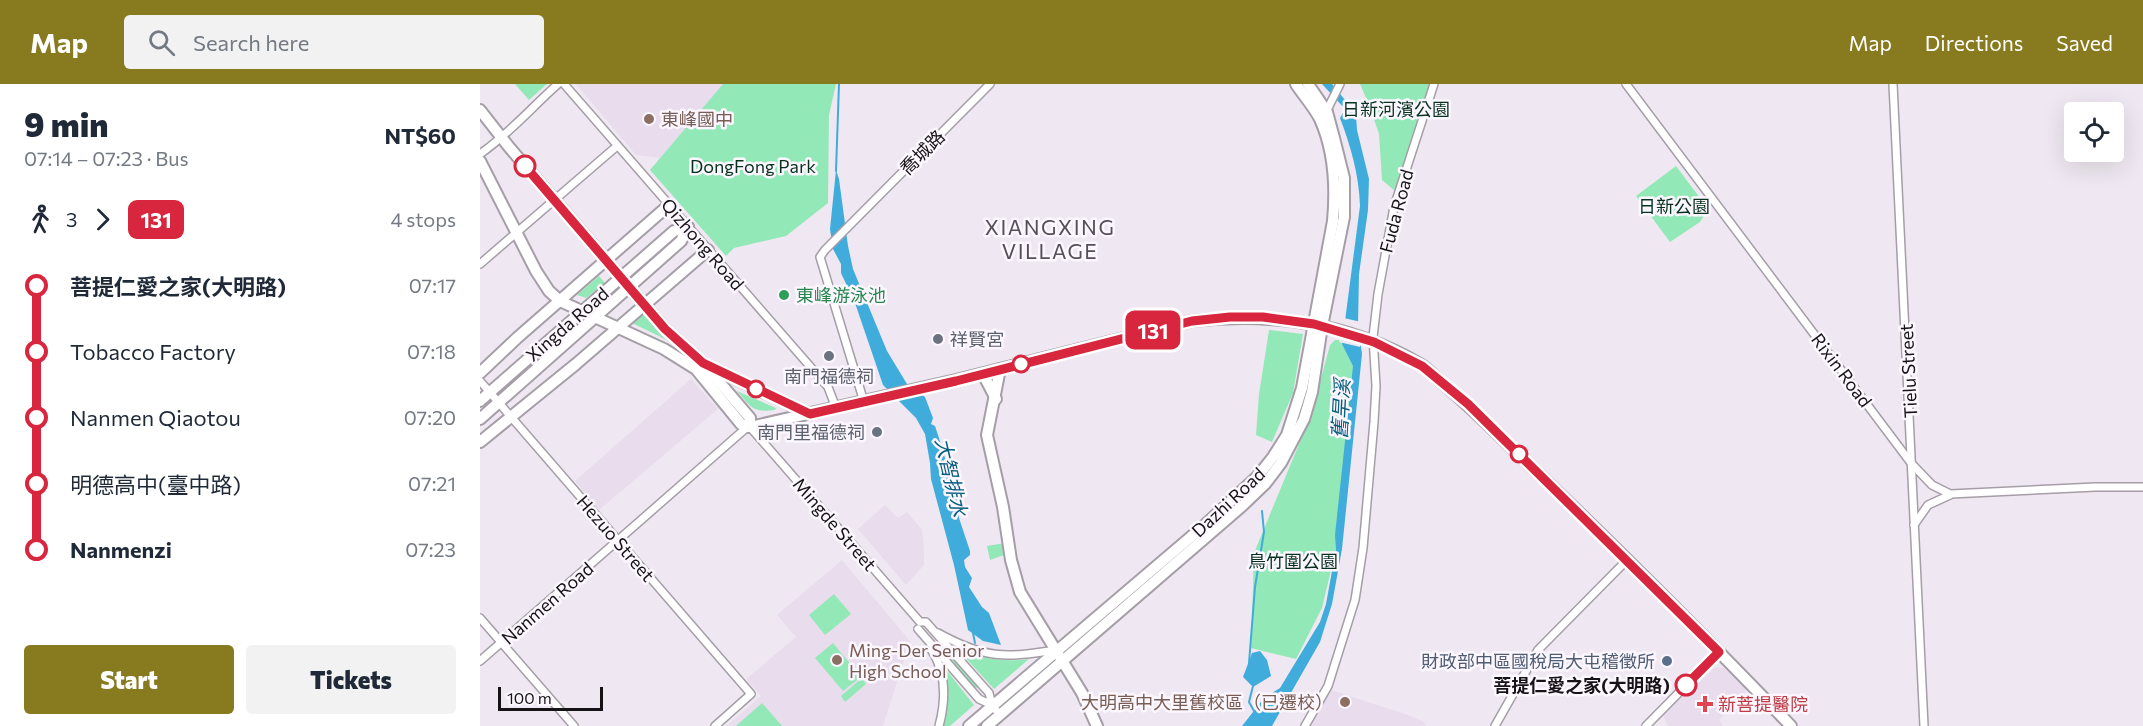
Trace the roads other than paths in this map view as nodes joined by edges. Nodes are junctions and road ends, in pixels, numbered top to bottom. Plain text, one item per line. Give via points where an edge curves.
1 (558, 84) edge
2 (564, 84) edge
3 (990, 84) edge
4 (1296, 84) edge
5 (1308, 84) edge
6 (1434, 84) edge
7 (1626, 84) edge
8 (1893, 84) edge
9 (1339, 86) edge
10 (480, 110) edge
11 (1323, 115) junction
12 (502, 138) junction
13 (617, 147) junction
14 (480, 154) edge
15 (480, 161) edge
16 (554, 200) junction
17 (669, 205) junction
18 (688, 227) junction
19 (516, 232) junction
20 (708, 250) junction
21 (606, 260) junction
22 (480, 264) edge
23 (621, 278) junction
24 (629, 287) junction
25 (560, 301) junction
26 (644, 305) junction
27 (583, 311) junction
28 (596, 316) junction
29 (1318, 325) junction
30 (619, 327) junction
31 (1374, 342) junction
32 (703, 363) junction
33 (1000, 369) junction
34 (480, 373) edge
35 (983, 374) junction
36 (480, 381) edge
37 (490, 392) junction
38 (996, 399) junction
39 (480, 401) edge
40 (868, 401) junction
41 (499, 402) junction
42 (836, 408) junction
43 (810, 414) junction
44 (511, 416) junction
45 (480, 419) edge
46 (750, 427) junction
47 (480, 442) edge
48 (1911, 463) junction
49 (2143, 487) edge
50 (1950, 494) junction
51 (1914, 525) junction
52 (618, 541) junction
53 (1627, 560) junction
54 (480, 618) edge
55 (919, 626) junction
56 (933, 630) junction
57 (501, 643) junction
58 (1056, 650) junction
59 (1719, 652) junction
60 (480, 661) edge
61 (1064, 662) junction
62 (992, 705) junction
63 (1000, 715) junction
64 (574, 726) edge
65 (715, 726) edge
66 (939, 726) edge
67 (969, 726) edge
68 (987, 726) edge
69 (1096, 726) edge
70 (1305, 726) edge
71 (1495, 726) edge
72 (1646, 726) edge
73 (1791, 726) edge
74 (1924, 726) edge

1 - 12 street
2 - 13 street, Qizhong Road
3 - 40 street, 喬城路 via 820,257
4 - 11 street, Dazhi Road
5 - 11 street, Dazhi Road
6 - 31 street, Fuda Road via 1394,207 1379,283
7 - 48 street, Rixin Road
8 - 48 street, Tielu Street
9 - 11 street
10 - 12 street
11 - 29 street, Dazhi Road via 1335,200
12 - 14 street
12 - 16 street
13 - 16 street
13 - 17 street, Qizhong Road
15 - 19 street
16 - 19 street
16 - 21 street
17 - 18 street, Qizhong Road
17 - 21 street, Xingda Road
18 - 20 street, Qizhong Road
18 - 23 street, Xingda Road via 674,231
18 - 24 street, Xingda Road via 681,241
19 - 22 street
19 - 25 street via 545,286
20 - 26 street, Xingda Road
20 - 42 street, Qizhong Road via 828,387
21 - 23 street
21 - 25 street, Xingda Road
23 - 24 street
23 - 27 street, Xingda Road
24 - 26 street
24 - 28 street, Xingda Road
25 - 27 street
25 - 34 street, Xingda Road
26 - 30 street, Xingda Road
26 - 32 street
27 - 28 street
27 - 37 street, Xingda Road
28 - 30 street
28 - 41 street, Xingda Road
29 - 31 street
29 - 33 street via 1263,317 1192,321
29 - 58 street, Dazhi Road via 1287,435 1257,477
29 - 61 street, Dazhi Road via 1312,392 1292,445 1276,470 1236,512
30 - 44 street, Xingda Road
30 - 46 street via 696,369 741,424
31 - 53 street via 1422,366 1468,404
31 - 70 street, Fuda Road via 1374,423 1355,600 1328,686
32 - 43 street
32 - 46 street via 750,418
33 - 35 street
33 - 38 street
35 - 38 street
35 - 40 street
36 - 37 street, Hezuo Street
37 - 39 street, Xingda Road
37 - 41 street, Hezuo Street
38 - 58 street via 987,435 1011,560 1020,591
40 - 42 street
41 - 44 street, Hezuo Street
41 - 45 street, Xingda Road
42 - 43 street
43 - 46 street
44 - 47 street, Xingda Road
44 - 52 street, Hezuo Street
46 - 52 street, Nanmen Road
46 - 55 street, Mingde Street
48 - 50 street, Rixin Road via 1932,485
48 - 51 street, Tielu Street
49 - 50 street
50 - 51 street via 1928,505
51 - 74 street, Tielu Street
52 - 57 street, Nanmen Road
52 - 65 street, Hezuo Street via 752,694
53 - 59 street
53 - 71 street via 1538,650
54 - 57 street
55 - 56 street, Mingde Street via 926,622
55 - 62 street, Mingde Street via 979,699
55 - 66 street via 941,673 944,701
56 - 58 street via 968,648 1001,656
56 - 62 street, Mingde Street via 988,693
57 - 60 street, Nanmen Road
57 - 64 street
58 - 61 street
58 - 62 street, Dazhi Road
59 - 72 street
59 - 73 street
61 - 63 street, Dazhi Road
61 - 69 street
62 - 63 street
62 - 67 street, Dazhi Road
63 - 68 street, Dazhi Road

